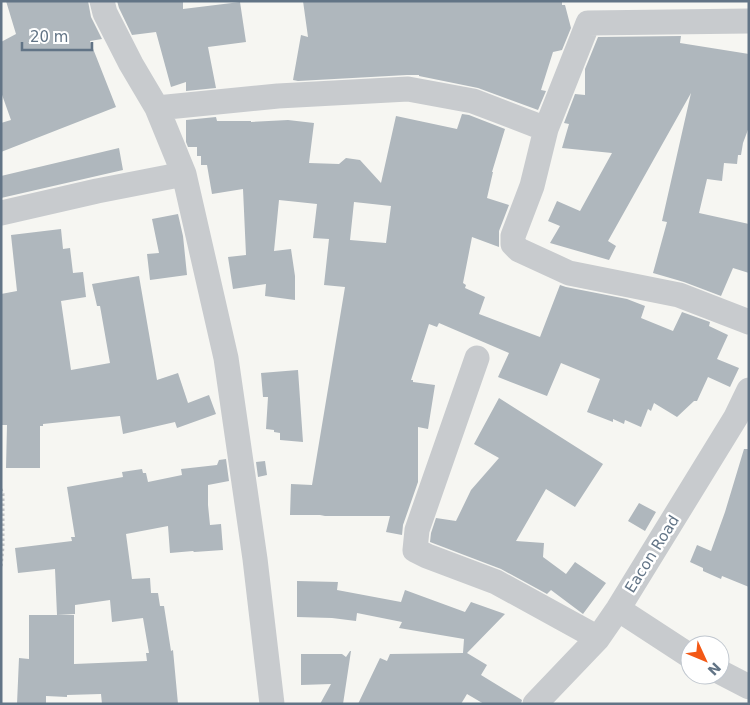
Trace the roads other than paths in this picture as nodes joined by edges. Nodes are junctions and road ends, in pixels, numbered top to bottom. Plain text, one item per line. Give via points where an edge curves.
1 (102, 1) edge
2 (749, 21) edge
3 (157, 108) junction
4 (546, 129) junction
5 (184, 174) junction
6 (1, 213) edge
7 (749, 322) edge
8 (477, 358) dead end
9 (749, 390) edge
10 (618, 609) junction
11 (598, 638) junction
12 (680, 649) edge
13 (730, 677) edge
14 (749, 686) edge
15 (272, 704) edge
16 (535, 704) edge

1 - 3 street via 131,64
2 - 4 street via 588,23
3 - 4 street via 278,96 408,89 473,101
3 - 5 street
4 - 7 street via 532,186 513,236 513,244 519,250 569,273 679,295
5 - 6 street
5 - 15 street via 226,358
8 - 11 street via 416,530 415,550 496,582
9 - 10 street, Eacon Road
10 - 11 street, Eacon Road
10 - 12 street
11 - 16 street, Eacon Road
13 - 14 street

